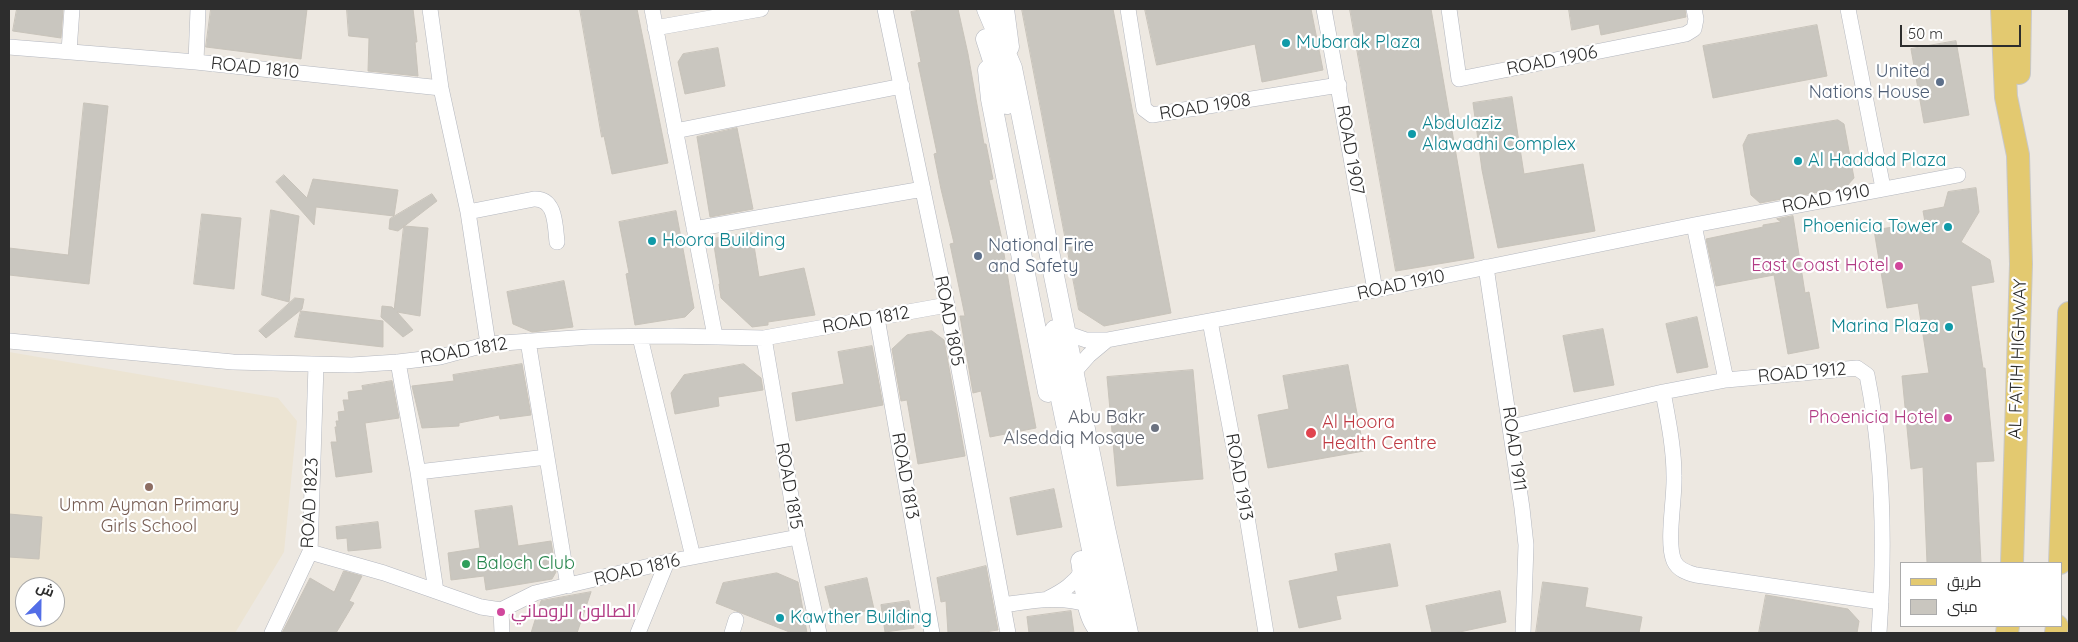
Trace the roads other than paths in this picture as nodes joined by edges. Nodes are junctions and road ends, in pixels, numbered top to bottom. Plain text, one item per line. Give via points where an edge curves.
1 (72, 9) edge
2 (198, 9) edge
3 (430, 9) edge
4 (652, 9) edge
5 (761, 9) edge
6 (885, 9) edge
7 (975, 9) edge
8 (987, 9) edge
9 (1004, 9) edge
10 (1128, 9) edge
11 (1324, 9) edge
12 (1449, 9) edge
13 (1694, 9) edge
14 (1848, 9) edge
15 (2002, 9) edge
16 (2020, 9) edge
17 (655, 28) junction
18 (984, 33) junction
19 (9, 47) edge
20 (69, 51) junction
21 (196, 62) junction
22 (1012, 68) junction
23 (1339, 85) junction
24 (902, 86) junction
25 (441, 88) junction
26 (676, 131) junction
27 (2018, 154) junction
28 (1958, 175) dead end
29 (1883, 188) junction
30 (922, 189) junction
31 (468, 212) junction
32 (1694, 225) junction
33 (694, 229) junction
34 (558, 242) dead end
35 (1486, 267) junction
36 (1376, 290) junction
37 (946, 305) junction
38 (2069, 313) edge
39 (877, 318) junction
40 (1210, 321) junction
41 (1066, 333) junction
42 (715, 336) junction
43 (640, 337) junction
44 (764, 338) junction
45 (1107, 340) junction
46 (528, 341) junction
47 (9, 342) edge
48 (488, 344) junction
49 (398, 362) junction
50 (316, 365) junction
51 (1074, 372) junction
52 (1726, 380) junction
53 (1663, 392) junction
54 (1511, 427) junction
55 (547, 458) junction
56 (418, 472) junction
57 (798, 537) junction
58 (310, 552) junction
59 (693, 557) junction
60 (667, 562) junction
61 (2012, 562) edge
62 (2060, 562) edge
63 (1083, 570) junction
64 (568, 586) junction
65 (436, 591) junction
66 (1049, 598) junction
67 (1881, 602) junction
68 (1003, 605) junction
69 (1089, 605) junction
70 (501, 610) junction
71 (272, 633) edge
72 (502, 633) edge
73 (638, 633) edge
74 (819, 633) edge
75 (932, 633) edge
76 (1008, 633) edge
77 (1103, 633) edge
78 (1112, 633) edge
79 (1128, 633) edge
80 (1266, 633) edge
81 (1523, 633) edge
82 (1879, 633) edge

1 - 20 street
2 - 21 street
3 - 25 street
4 - 17 street
5 - 17 street
6 - 24 street, ROAD 1805
7 - 18 main road
8 - 22 main road
9 - 22 main road
10 - 23 street, ROAD 1908 via 1144,109 1152,116
11 - 23 street, ROAD 1907
12 - 13 street, ROAD 1906 via 1459,79 1686,34 1694,30
14 - 29 street
15 - 27 main road, AL FATIH HIGHWAY via 2006,97
16 - 27 main road, AL FATIH HIGHWAY
17 - 26 street
18 - 63 main road via 991,99
18 - 78 main road via 1005,96 1052,309 1060,394
19 - 20 street, ROAD 1810
20 - 21 street, ROAD 1810
21 - 25 street, ROAD 1810
22 - 41 main road
23 - 36 street, ROAD 1907
24 - 26 street
24 - 30 street, ROAD 1805
25 - 31 street
26 - 33 street
27 - 61 main road, AL FATIH HIGHWAY via 2021,264
28 - 29 street, ROAD 1910
29 - 32 street, ROAD 1910
30 - 33 street
30 - 37 street, ROAD 1805
31 - 34 street via 534,199 544,201 553,213
31 - 48 street
32 - 35 street, ROAD 1910
32 - 52 street
33 - 42 street
35 - 36 street, ROAD 1910
35 - 54 street, ROAD 1911
36 - 40 street, ROAD 1910
37 - 39 street, ROAD 1812
37 - 68 street, ROAD 1805
38 - 62 main road
39 - 44 street, ROAD 1812
39 - 75 street, ROAD 1813
40 - 45 street, ROAD 1910
40 - 80 street, ROAD 1913
41 - 45 street, ROAD 1910 via 1086,340
41 - 51 main road
42 - 43 street, ROAD 1812
42 - 44 street, ROAD 1812
43 - 46 street, ROAD 1812
43 - 59 street
44 - 57 street, ROAD 1815
45 - 51 street, ROAD 1910
46 - 48 street, ROAD 1812
46 - 55 street
47 - 50 street, ROAD 1812 via 233,362
48 - 49 street, ROAD 1812 via 440,357
49 - 50 street, ROAD 1812
49 - 56 street
50 - 58 street, ROAD 1823
51 - 79 main road
52 - 53 street, ROAD 1912
52 - 67 street, ROAD 1912 via 1858,368 1866,375 1872,401 1883,509
53 - 54 street, ROAD 1912
53 - 67 street via 1674,475 1672,548 1678,566 1696,575
54 - 81 street, ROAD 1911 via 1526,545
55 - 56 street
55 - 64 street
56 - 65 street
57 - 59 street, ROAD 1816
57 - 74 street, ROAD 1815
58 - 65 street
58 - 71 street, ROAD 1823
59 - 60 street, ROAD 1816
60 - 64 street, ROAD 1816
60 - 73 street
63 - 66 street via 1068,587
63 - 69 main road
64 - 70 street, ROAD 1816 via 530,595
65 - 70 street via 488,609
66 - 68 street
66 - 69 street
67 - 82 street, ROAD 1912
68 - 76 street, ROAD 1805
69 - 77 main road via 1094,624
70 - 72 street

